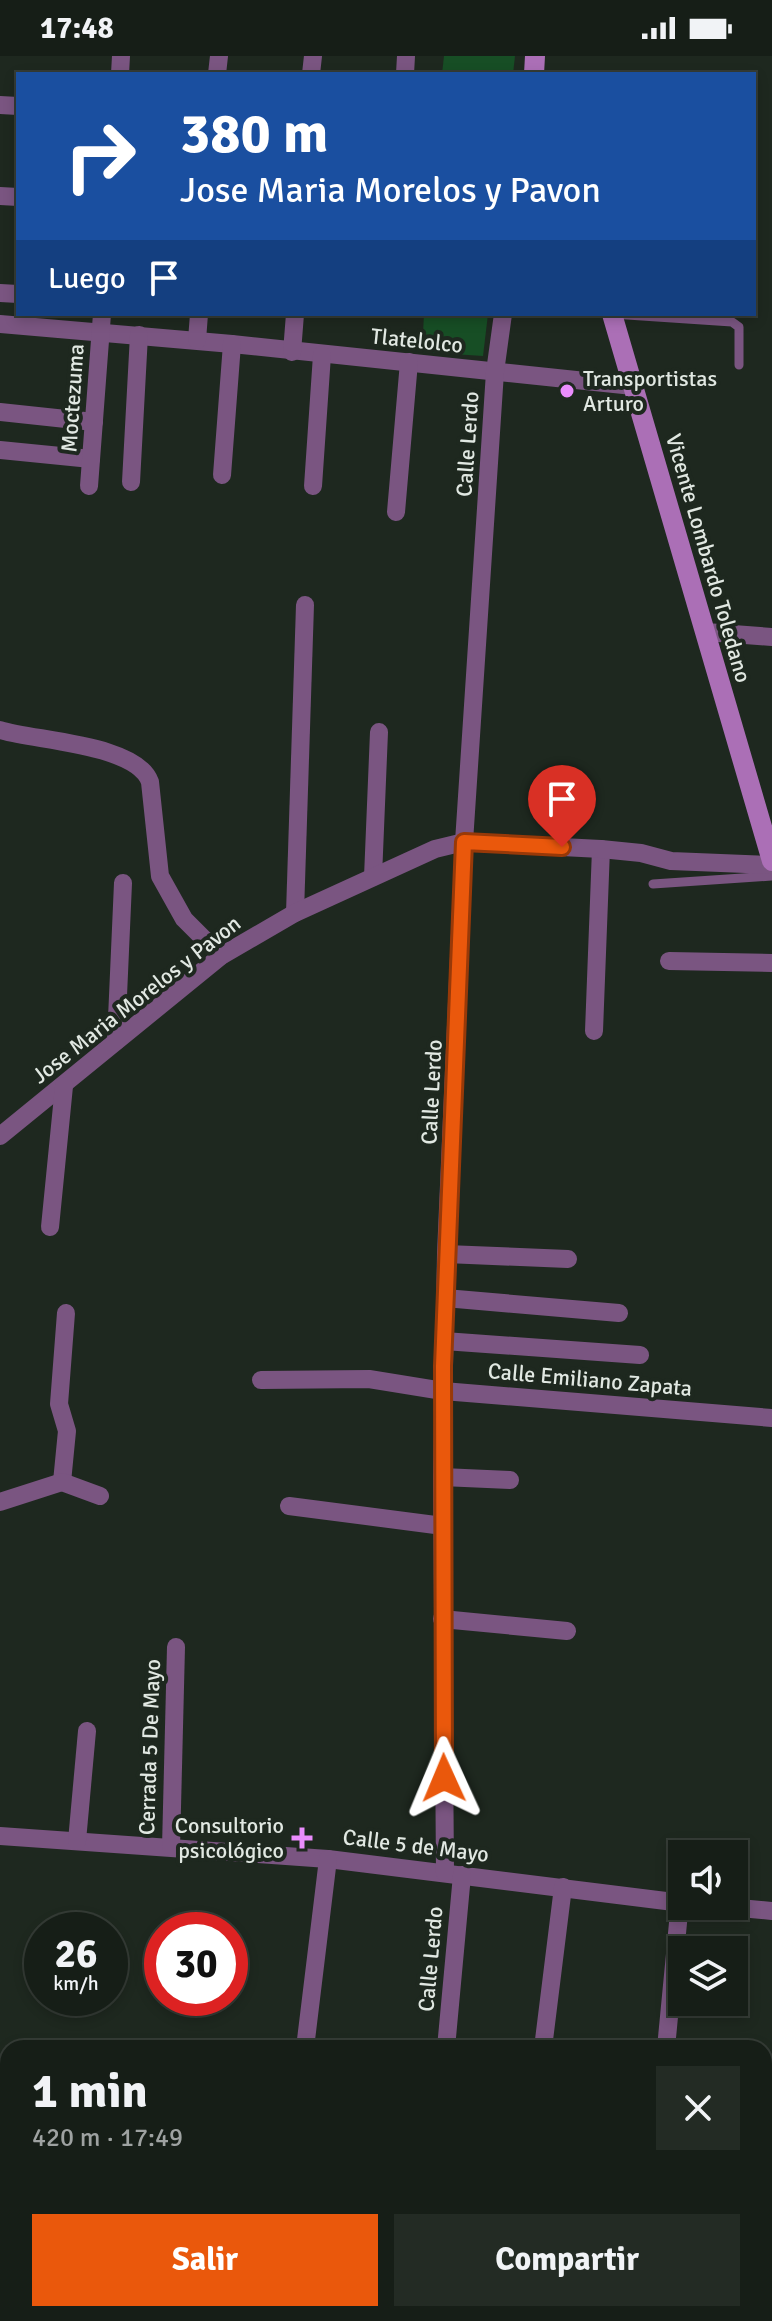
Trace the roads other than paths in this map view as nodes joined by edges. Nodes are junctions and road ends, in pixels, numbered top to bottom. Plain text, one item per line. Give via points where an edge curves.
1 (199, 316) edge
2 (295, 316) edge
3 (503, 316) edge
4 (613, 316) edge
5 (650, 316) edge
6 (101, 323) edge
7 (0, 324) edge
8 (139, 335) junction
9 (197, 340) junction
10 (232, 344) junction
11 (292, 352) junction
12 (322, 355) junction
13 (409, 362) junction
14 (739, 365) dead end
15 (495, 372) junction
16 (633, 386) junction
17 (0, 412) edge
18 (94, 422) junction
19 (0, 450) edge
20 (91, 459) junction
21 (222, 475) dead end
22 (131, 482) dead end
23 (89, 486) dead end
24 (313, 486) dead end
25 (396, 512) dead end
26 (305, 605) dead end
27 (706, 632) junction
28 (772, 637) edge
29 (0, 730) edge
30 (379, 732) dead end
31 (464, 842) junction
32 (601, 849) junction
33 (772, 863) edge
34 (772, 876) edge
35 (373, 877) junction
36 (123, 883) dead end
37 (653, 884) dead end
38 (295, 913) junction
39 (221, 956) junction
40 (669, 961) dead end
41 (772, 963) edge
42 (594, 1031) dead end
43 (116, 1041) junction
44 (64, 1086) junction
45 (0, 1136) edge
46 (50, 1227) dead end
47 (446, 1254) junction
48 (568, 1259) dead end
49 (445, 1298) junction
50 (66, 1313) dead end
51 (619, 1313) dead end
52 (444, 1341) junction
53 (640, 1355) dead end
54 (261, 1380) dead end
55 (443, 1391) junction
56 (772, 1418) edge
57 (442, 1477) junction
58 (510, 1480) dead end
59 (62, 1482) junction
60 (100, 1496) dead end
61 (0, 1502) edge
62 (289, 1506) dead end
63 (443, 1526) junction
64 (442, 1619) junction
65 (567, 1631) dead end
66 (176, 1647) dead end
67 (87, 1731) dead end
68 (0, 1836) edge
69 (77, 1841) junction
70 (171, 1847) junction
71 (328, 1859) junction
72 (453, 1874) junction
73 (563, 1887) junction
74 (668, 1900) edge
75 (748, 1909) edge
76 (772, 1911) edge
77 (679, 1920) edge
78 (306, 2040) edge
79 (446, 2040) edge
80 (544, 2040) edge
81 (667, 2040) edge

1 - 9 street
2 - 11 street
3 - 15 street, Calle Lerdo
4 - 16 main road, Vicente Lombardo Toledano
5 - 14 lane via 732,322 741,336
6 - 7 street, Tlatelolco
6 - 8 street, Tlatelolco
6 - 18 street, Moctezuma
8 - 9 street, Tlatelolco
8 - 22 street
9 - 10 street, Tlatelolco
10 - 11 street, Tlatelolco
10 - 21 street
11 - 12 street, Tlatelolco
12 - 13 street, Tlatelolco
12 - 24 street
13 - 15 street, Tlatelolco
13 - 25 street
15 - 16 street, Tlatelolco
15 - 31 street, Calle Lerdo
16 - 27 main road, Vicente Lombardo Toledano
17 - 18 street
18 - 20 street, Moctezuma
19 - 20 street
20 - 23 street, Moctezuma
26 - 38 street
27 - 28 street
27 - 33 main road, Vicente Lombardo Toledano
29 - 39 street via 107,752 142,769 150,782 160,876 184,919
30 - 35 street
31 - 32 street, Jose Maria Morelos y Pavon
31 - 35 street, Jose Maria Morelos y Pavon
31 - 47 street, Calle Lerdo
32 - 33 street, Jose Maria Morelos y Pavon via 671,861
32 - 42 street
34 - 37 lane
35 - 38 street, Jose Maria Morelos y Pavon
36 - 43 street
38 - 39 street, Jose Maria Morelos y Pavon
39 - 43 street, Jose Maria Morelos y Pavon
40 - 41 street
43 - 44 street, Jose Maria Morelos y Pavon
44 - 45 street, Jose Maria Morelos y Pavon
44 - 46 street
47 - 48 street
47 - 49 street, Calle Lerdo
49 - 51 street
49 - 52 street, Calle Lerdo
50 - 59 street via 59,1404 67,1431
52 - 53 street
52 - 55 street, Calle Lerdo
54 - 55 street, Calle Emiliano Zapata via 369,1379
55 - 56 street, Calle Emiliano Zapata
55 - 57 street, Calle Lerdo
57 - 58 street
57 - 63 street, Calle Lerdo
59 - 60 street
59 - 61 street
62 - 63 street
63 - 64 street, Calle Lerdo
64 - 65 street
64 - 72 street, Calle Lerdo
66 - 70 street, Cerrada 5 De Mayo
67 - 69 street
68 - 69 street, Calle 5 de Mayo
69 - 70 street, Calle 5 de Mayo
70 - 71 street, Calle 5 de Mayo
71 - 72 street, Calle 5 de Mayo
71 - 78 street
72 - 73 street, Calle 5 de Mayo
72 - 79 street, Calle Lerdo
73 - 74 street, Calle 5 de Mayo
73 - 80 street
75 - 76 street
77 - 81 street

